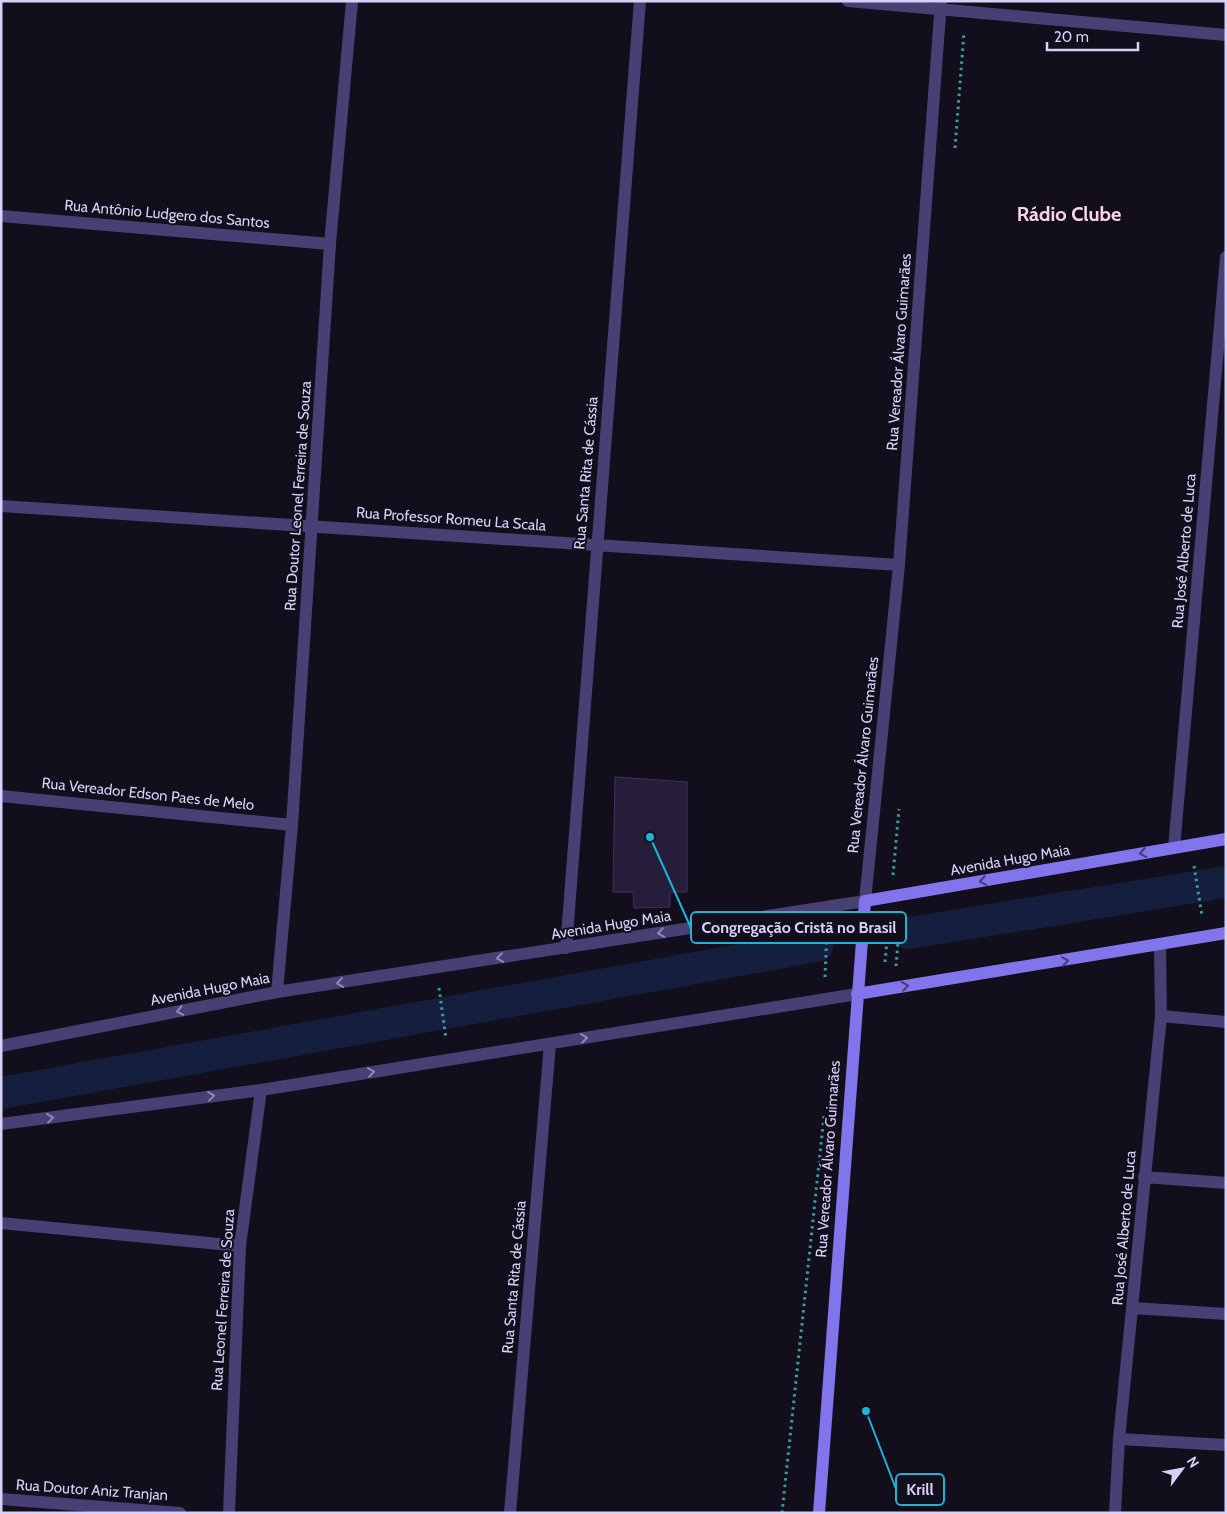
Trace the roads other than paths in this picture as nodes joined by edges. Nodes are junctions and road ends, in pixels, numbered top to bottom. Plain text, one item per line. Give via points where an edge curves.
1 (352, 1) edge
2 (640, 1) edge
3 (848, 1) edge
4 (941, 5) edge
5 (1226, 35) edge
6 (1, 216) edge
7 (330, 244) junction
8 (1226, 256) edge
9 (1, 506) edge
10 (313, 526) junction
11 (597, 545) junction
12 (899, 565) junction
13 (1, 796) edge
14 (292, 825) junction
15 (1226, 839) edge
16 (1174, 848) junction
17 (865, 901) junction
18 (1226, 933) edge
19 (1160, 946) junction
20 (566, 948) junction
21 (277, 992) junction
22 (857, 994) junction
23 (1161, 1016) junction
24 (1226, 1022) edge
25 (550, 1044) junction
26 (1, 1046) edge
27 (261, 1090) junction
28 (1, 1124) edge
29 (1144, 1177) junction
30 (1226, 1184) edge
31 (1, 1223) edge
32 (240, 1246) junction
33 (1133, 1308) junction
34 (1226, 1314) edge
35 (1119, 1438) junction
36 (1226, 1446) edge
37 (1, 1500) edge
38 (180, 1513) edge
39 (229, 1513) edge
40 (510, 1513) edge
41 (819, 1513) edge
42 (1114, 1513) edge

1 - 7 street, Rua Doutor Leonel Ferreira de Souza
2 - 11 street, Rua Santa Rita de Cássia
3 - 4 street
4 - 5 street
4 - 12 street, Rua Vereador Álvaro Guimarães
6 - 7 street, Rua Antônio Ludgero dos Santos
7 - 10 street, Rua Doutor Leonel Ferreira de Souza
8 - 16 street, Rua José Alberto de Luca
9 - 10 street, Rua Professor Romeu La Scala
10 - 11 street, Rua Professor Romeu La Scala
10 - 14 street, Rua Doutor Leonel Ferreira de Souza
11 - 12 street, Rua Professor Romeu La Scala
11 - 20 street, Rua Santa Rita de Cássia
12 - 17 street, Rua Vereador Álvaro Guimarães
13 - 14 street, Rua Vereador Edson Paes de Melo
14 - 21 street, Rua Doutor Leonel Ferreira de Souza
15 - 16 street, Avenida Hugo Maia
16 -> 17 street, Avenida Hugo Maia
17 -> 20 street, Avenida Hugo Maia
17 - 22 street, Rua Vereador Álvaro Guimarães
18 - 19 street
22 -> 19 street
19 - 23 street, Rua José Alberto de Luca
20 -> 21 street, Avenida Hugo Maia
21 -> 26 street, Avenida Hugo Maia
25 -> 22 street
22 - 41 street, Rua Vereador Álvaro Guimarães
23 - 24 street
23 - 29 street, Rua José Alberto de Luca
27 -> 25 street
25 - 40 street, Rua Santa Rita de Cássia
28 -> 27 street
27 - 32 street, Rua Leonel Ferreira de Souza
29 - 30 street
29 - 33 street, Rua José Alberto de Luca
31 - 32 street
32 - 39 street, Rua Leonel Ferreira de Souza
33 - 34 street
33 - 35 street, Rua José Alberto de Luca
35 - 36 street
35 - 42 street, Rua José Alberto de Luca
37 - 38 street, Rua Doutor Aniz Tranjan

